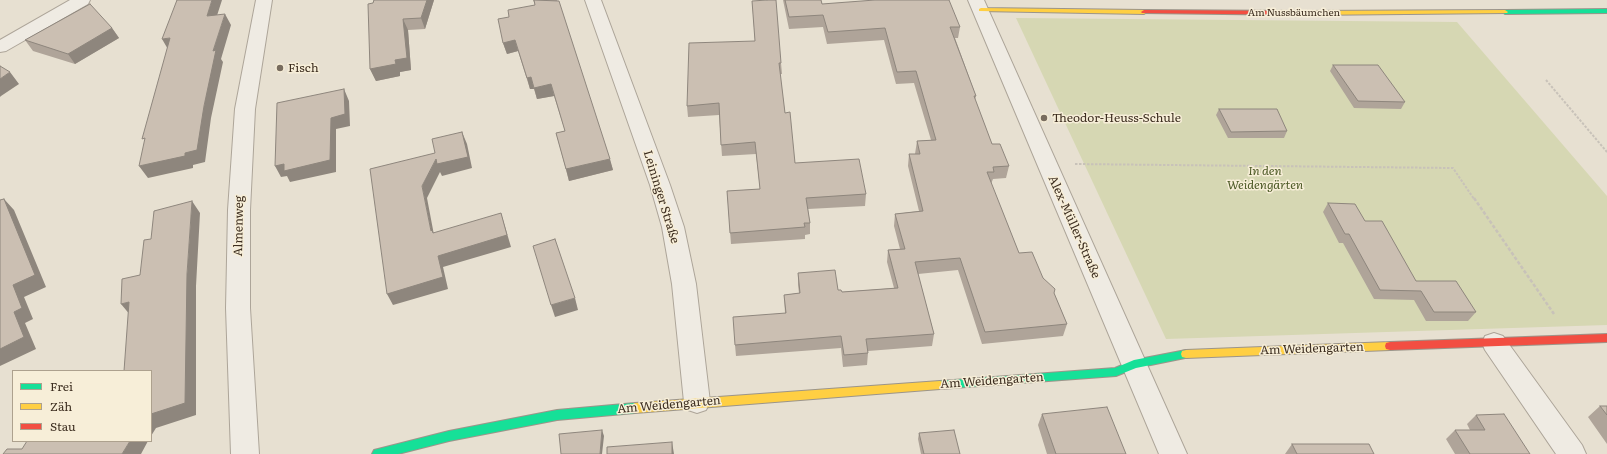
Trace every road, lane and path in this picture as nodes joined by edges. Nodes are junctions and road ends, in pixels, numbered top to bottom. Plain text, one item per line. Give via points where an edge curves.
1 (82, 0) edge
2 (264, 0) edge
3 (593, 0) edge
4 (978, 5) edge
5 (1607, 11) edge
6 (0, 47) edge
7 (1546, 80) dead end
8 (1607, 152) edge
9 (1075, 164) dead end
10 (1607, 338) edge
11 (1572, 339) junction
12 (1494, 343) junction
13 (1134, 364) junction
14 (697, 402) junction
15 (245, 454) edge
16 (378, 454) edge
17 (1173, 454) edge
18 (1572, 454) edge

1 - 6 street
2 - 15 street, Almenweg via 245,109 239,210 238,308
3 - 14 street, Leininger Straße via 673,227 684,284
4 - 5 street, Am Nussbäumchen via 1260,13
4 - 13 street, Alex-Müller-Straße
7 - 8 path
9 - 11 path via 1453,168
10 - 11 street, Am Weidengarten
11 - 12 street, Am Weidengarten
12 - 13 street, Am Weidengarten via 1179,354
12 - 18 street
13 - 14 street, Am Weidengarten via 1112,373
13 - 17 street, Alex-Müller-Straße
14 - 16 street, Am Weidengarten via 558,415 449,436

